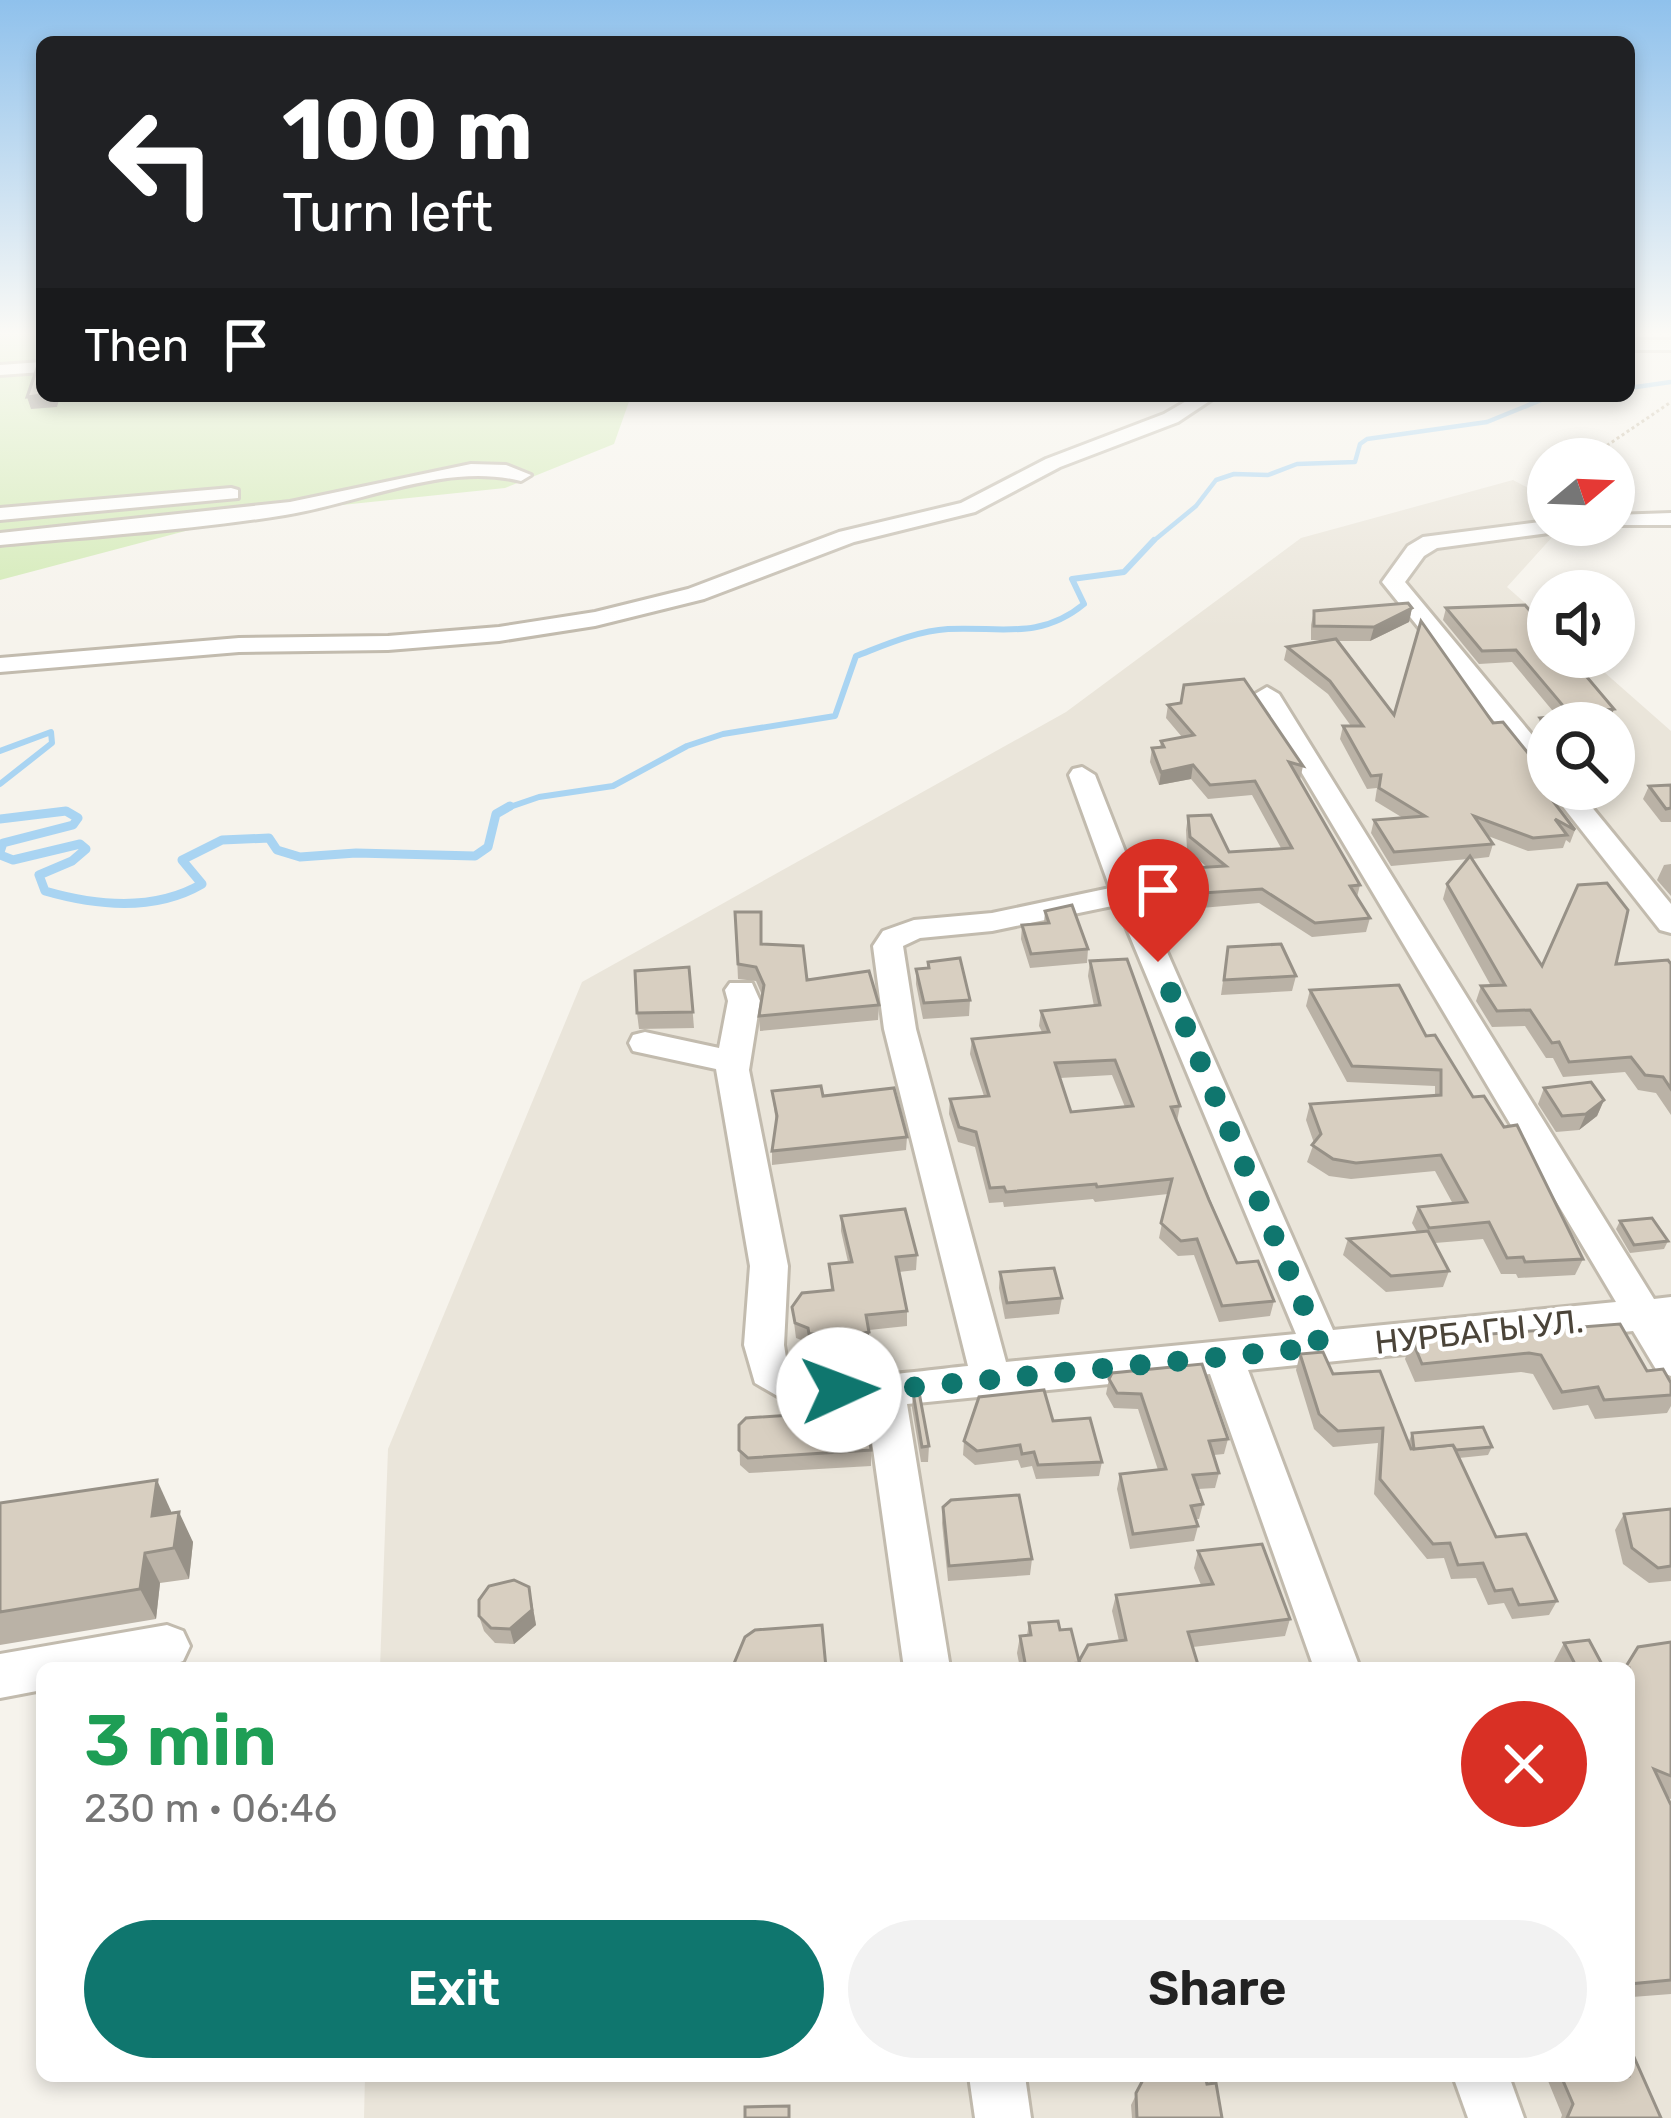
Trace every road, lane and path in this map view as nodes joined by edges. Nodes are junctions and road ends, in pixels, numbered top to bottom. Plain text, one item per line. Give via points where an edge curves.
1 (1135, 432) edge
2 (521, 475) dead end
3 (416, 480) junction
4 (0, 514) edge
5 (1671, 519) edge
6 (1635, 520) edge
7 (1527, 530) edge
8 (0, 539) edge
9 (0, 664) edge
10 (1267, 694) dead end
11 (1527, 745) edge
12 (1082, 775) dead end
13 (1579, 810) edge
14 (1127, 895) junction
15 (1671, 924) edge
16 (741, 990) dead end
17 (645, 1043) dead end
18 (733, 1062) junction
19 (1657, 1314) edge
20 (1321, 1347) junction
21 (1222, 1356) junction
22 (1671, 1360) edge
23 (991, 1379) junction
24 (885, 1390) junction
25 (167, 1646) dead end
26 (77, 1662) edge
27 (926, 1662) edge
28 (1335, 1662) edge
29 (36, 1669) edge
30 (0, 1676) edge
31 (998, 2082) edge
32 (1483, 2082) edge
33 (1003, 2118) edge
34 (1496, 2118) edge

1 - 9 street via 968,508 847,537 696,594 596,619 388,643 239,645
2 - 3 street via 493,470
3 - 4 street
3 - 8 street via 300,506
5 - 6 street
7 - 11 street via 1431,542 1394,582
10 - 19 street
12 - 14 street
13 - 15 street
14 - 20 street
14 - 23 street via 914,929 888,946 900,1029
16 - 18 street
17 - 18 street
18 - 24 street, НУРБАГЫ УЛ. via 770,1266 769,1372 786,1386
19 - 20 street, НУРБАГЫ УЛ.
19 - 22 street
20 - 21 street, НУРБАГЫ УЛ.
21 - 23 street, НУРБАГЫ УЛ.
21 - 28 street
23 - 24 street, НУРБАГЫ УЛ.
24 - 27 street
25 - 26 street
29 - 30 street
31 - 33 street
32 - 34 street

